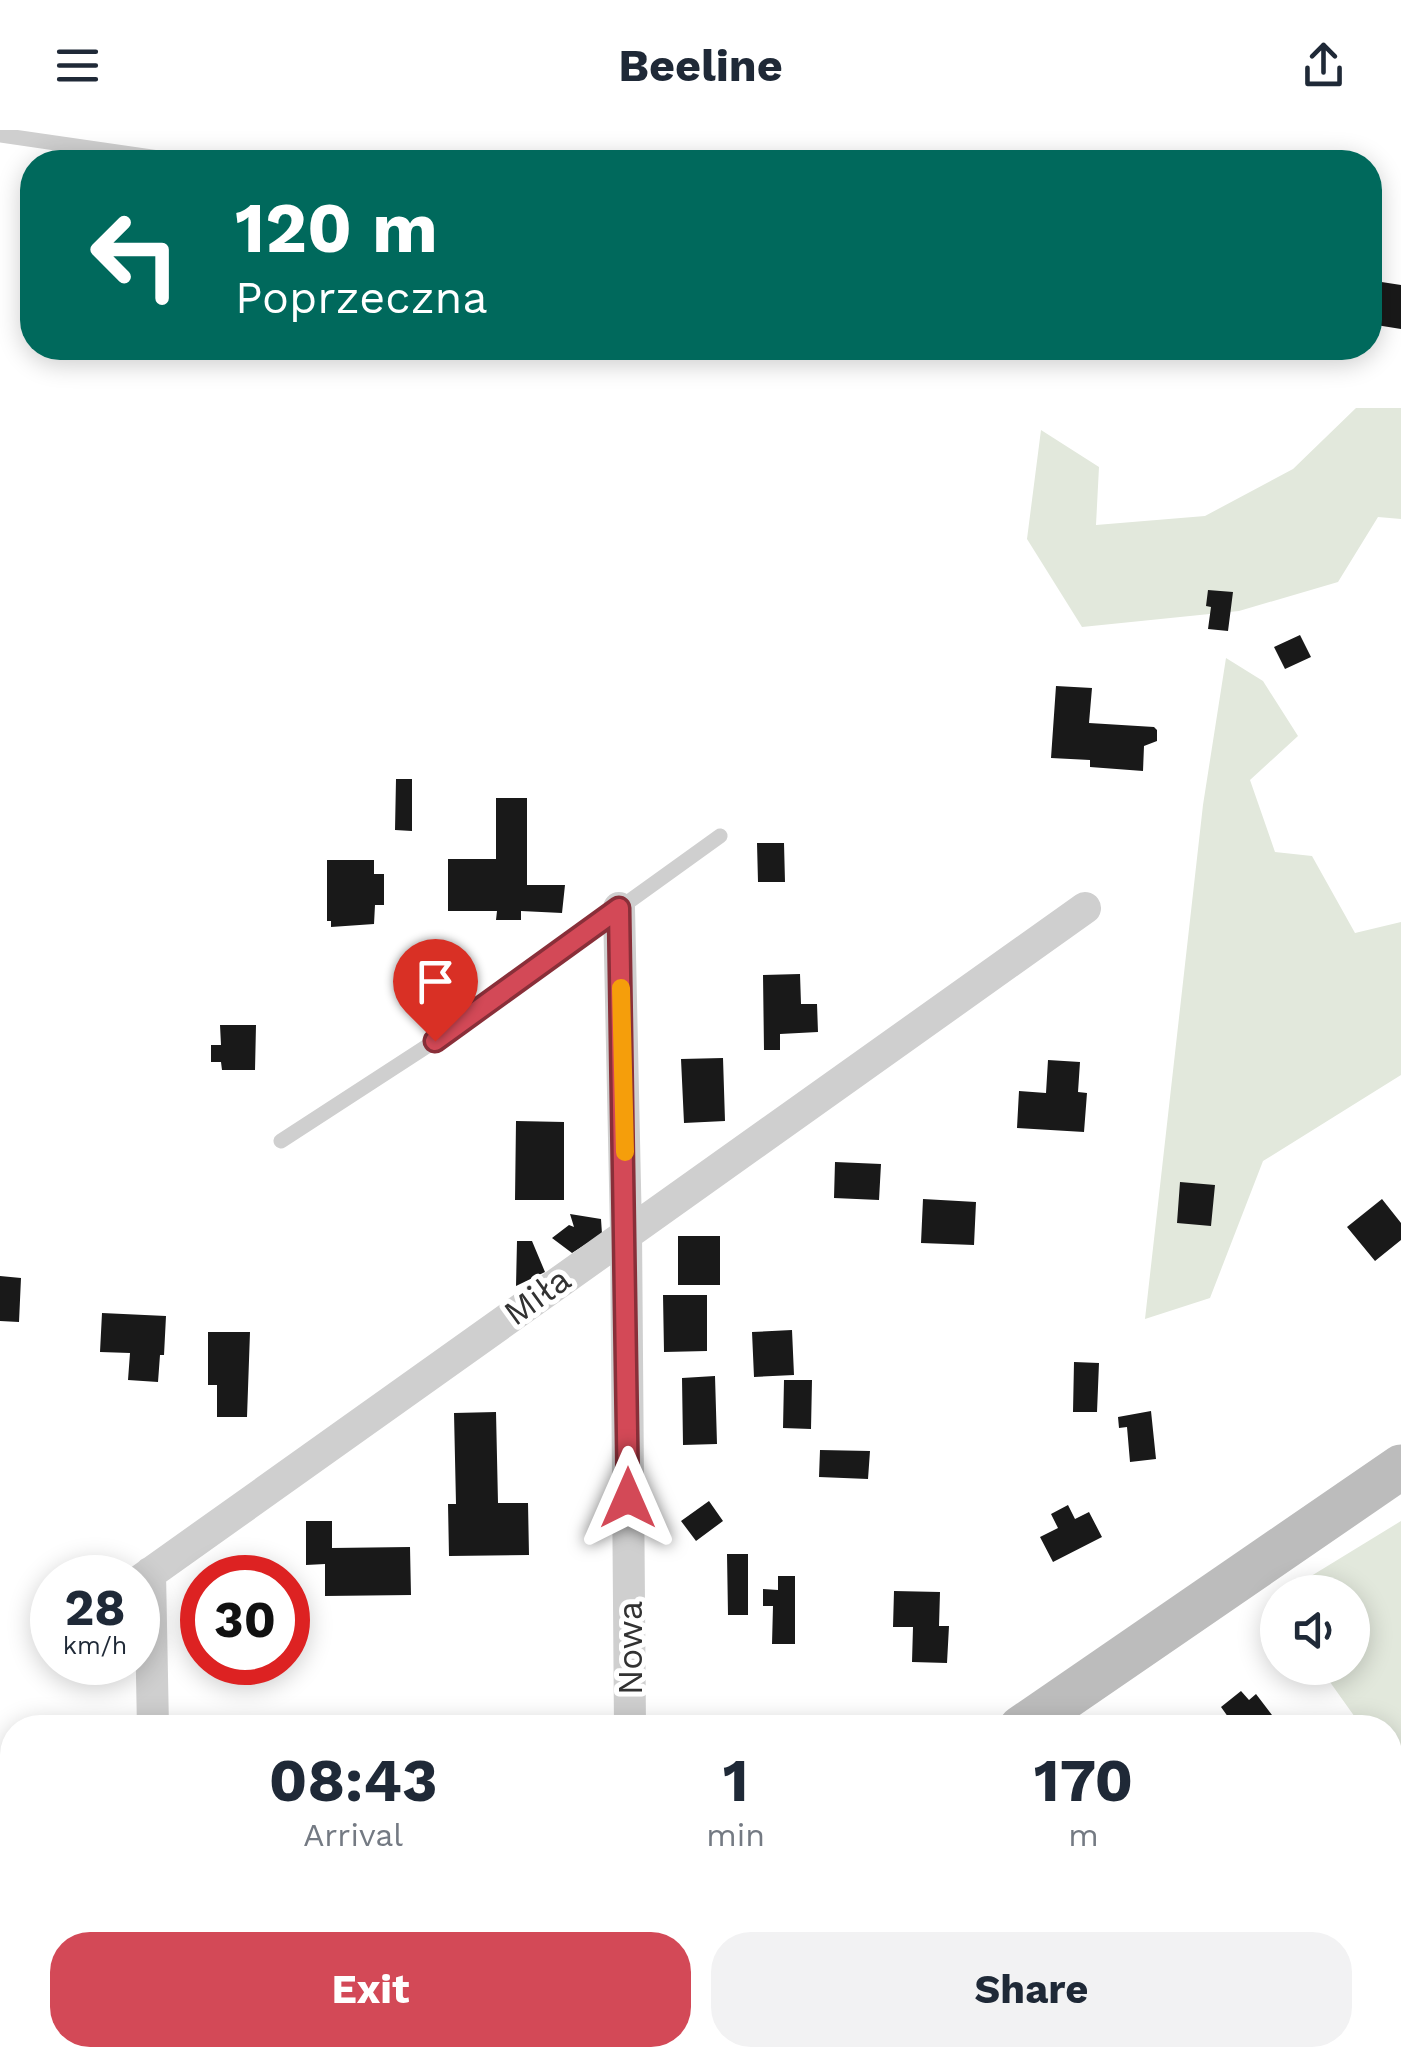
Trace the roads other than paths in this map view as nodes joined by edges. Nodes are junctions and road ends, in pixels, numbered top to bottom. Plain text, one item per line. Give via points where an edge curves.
1 (0, 135) edge
2 (103, 150) edge
3 (720, 836) dead end
4 (619, 908) junction
5 (1085, 908) dead end
6 (281, 1141) dead end
7 (626, 1232) junction
8 (1401, 1466) edge
9 (160, 1567) edge
10 (150, 1685) edge
11 (152, 1715) edge
12 (630, 1715) edge
13 (1040, 1715) edge

1 - 2 lane
3 - 4 lane
4 - 6 lane via 435,1041
4 - 7 street, Nowa
5 - 7 street, Miła
7 - 9 street, Miła
7 - 12 street, Nowa
8 - 13 main road
10 - 11 street

